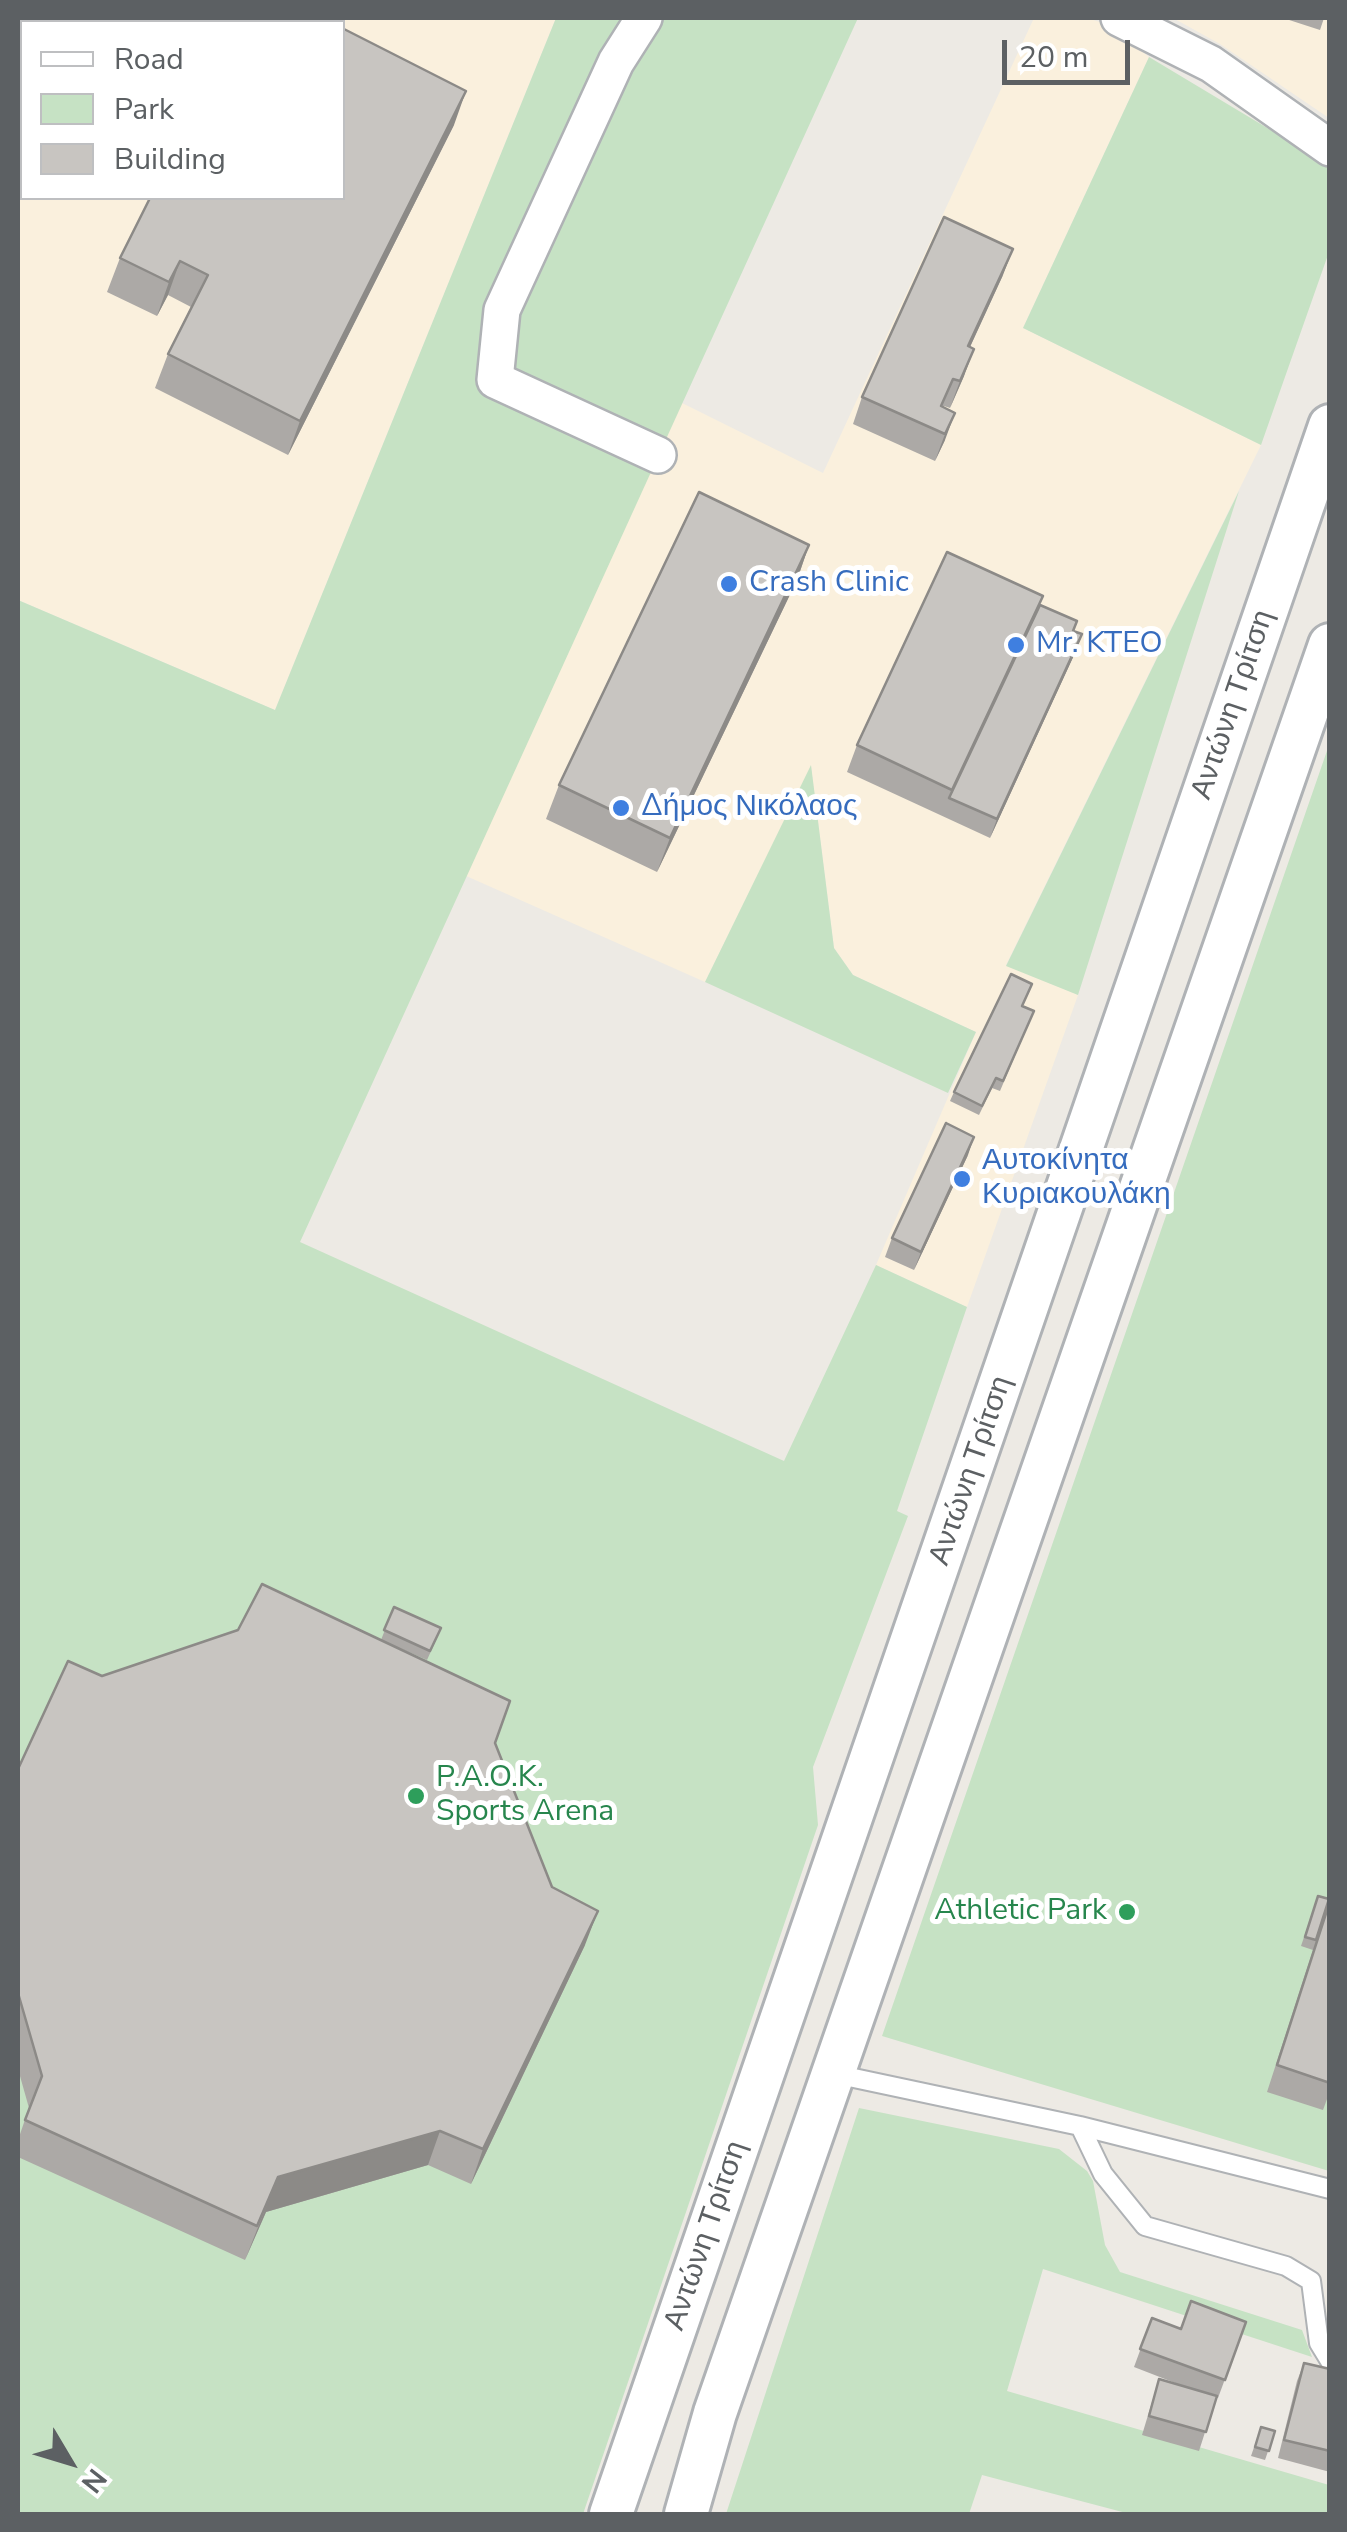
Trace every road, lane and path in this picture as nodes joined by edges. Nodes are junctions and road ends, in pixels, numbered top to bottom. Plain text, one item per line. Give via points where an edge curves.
1 (644, 18) edge
2 (1118, 18) edge
3 (1330, 148) edge
4 (1330, 426) edge
5 (658, 455) dead end
6 (1330, 645) edge
7 (834, 2074) junction
8 (1080, 2126) junction
9 (1330, 2189) edge
10 (1323, 2304) edge
11 (1330, 2361) edge
12 (611, 2514) edge
13 (686, 2514) edge

1 - 5 street via 616,62 502,310 495,380
2 - 3 street via 1211,64
4 - 12 street, Αντώνη Τρίτση
6 - 7 street
7 - 8 lane
7 - 13 street via 714,2412
8 - 9 lane
8 - 10 lane via 1103,2174 1145,2226 1300,2272
10 - 11 lane via 1319,2343

